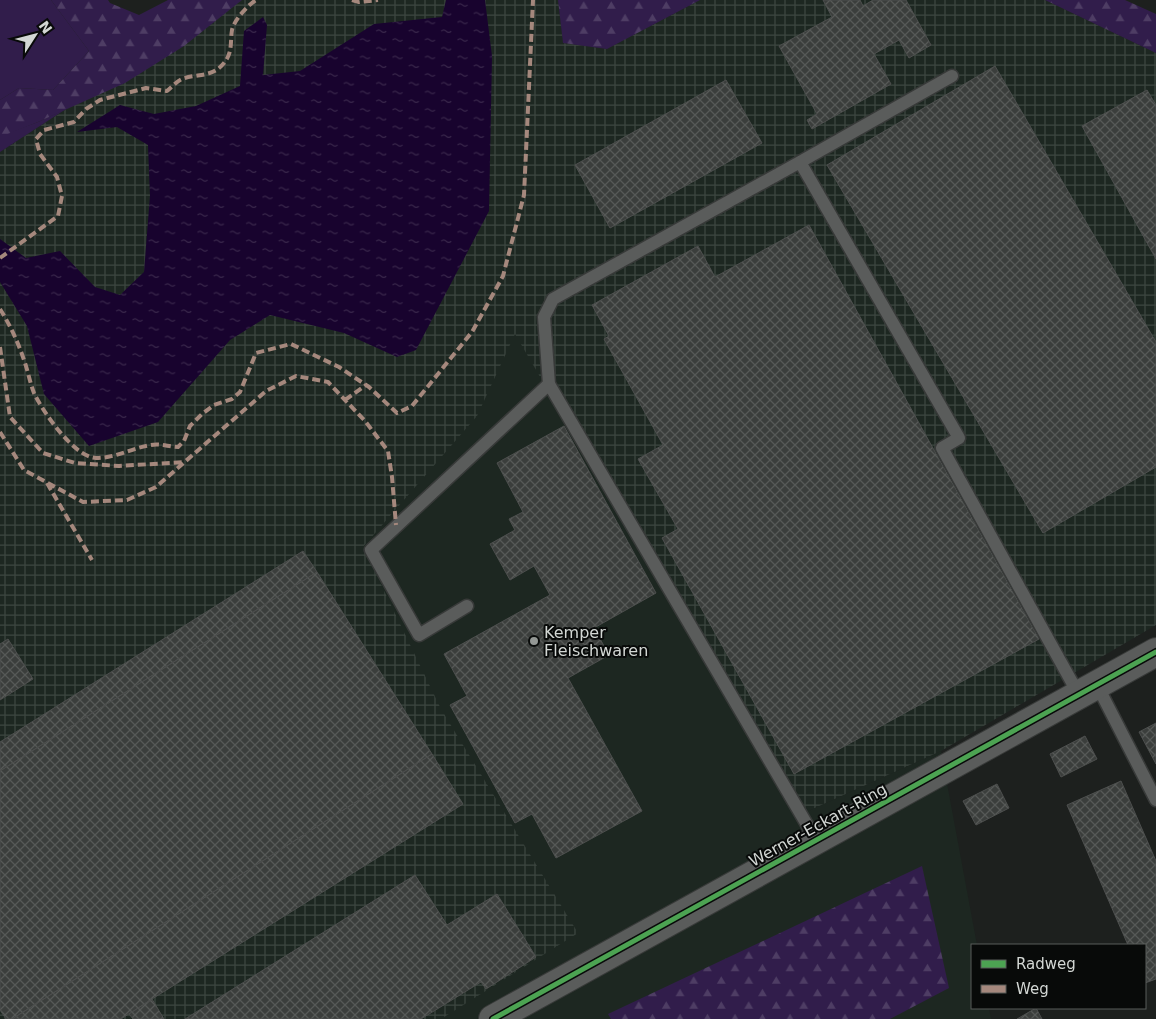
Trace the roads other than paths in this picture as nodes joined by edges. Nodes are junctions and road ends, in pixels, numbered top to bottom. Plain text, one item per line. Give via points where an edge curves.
1 (952, 76) dead end
2 (800, 162) junction
3 (549, 384) junction
4 (467, 606) dead end
5 (1156, 652) edge
6 (1088, 690) junction
7 (1156, 800) edge
8 (816, 840) junction
9 (493, 1019) edge

1 - 2 lane
2 - 3 lane via 553,299 544,317
2 - 6 lane via 958,438 942,448
3 - 4 lane via 371,550 419,635
3 - 8 lane
5 - 6 street, Werner-Eckart-Ring
6 - 7 lane
6 - 8 street, Werner-Eckart-Ring
8 - 9 street, Werner-Eckart-Ring

